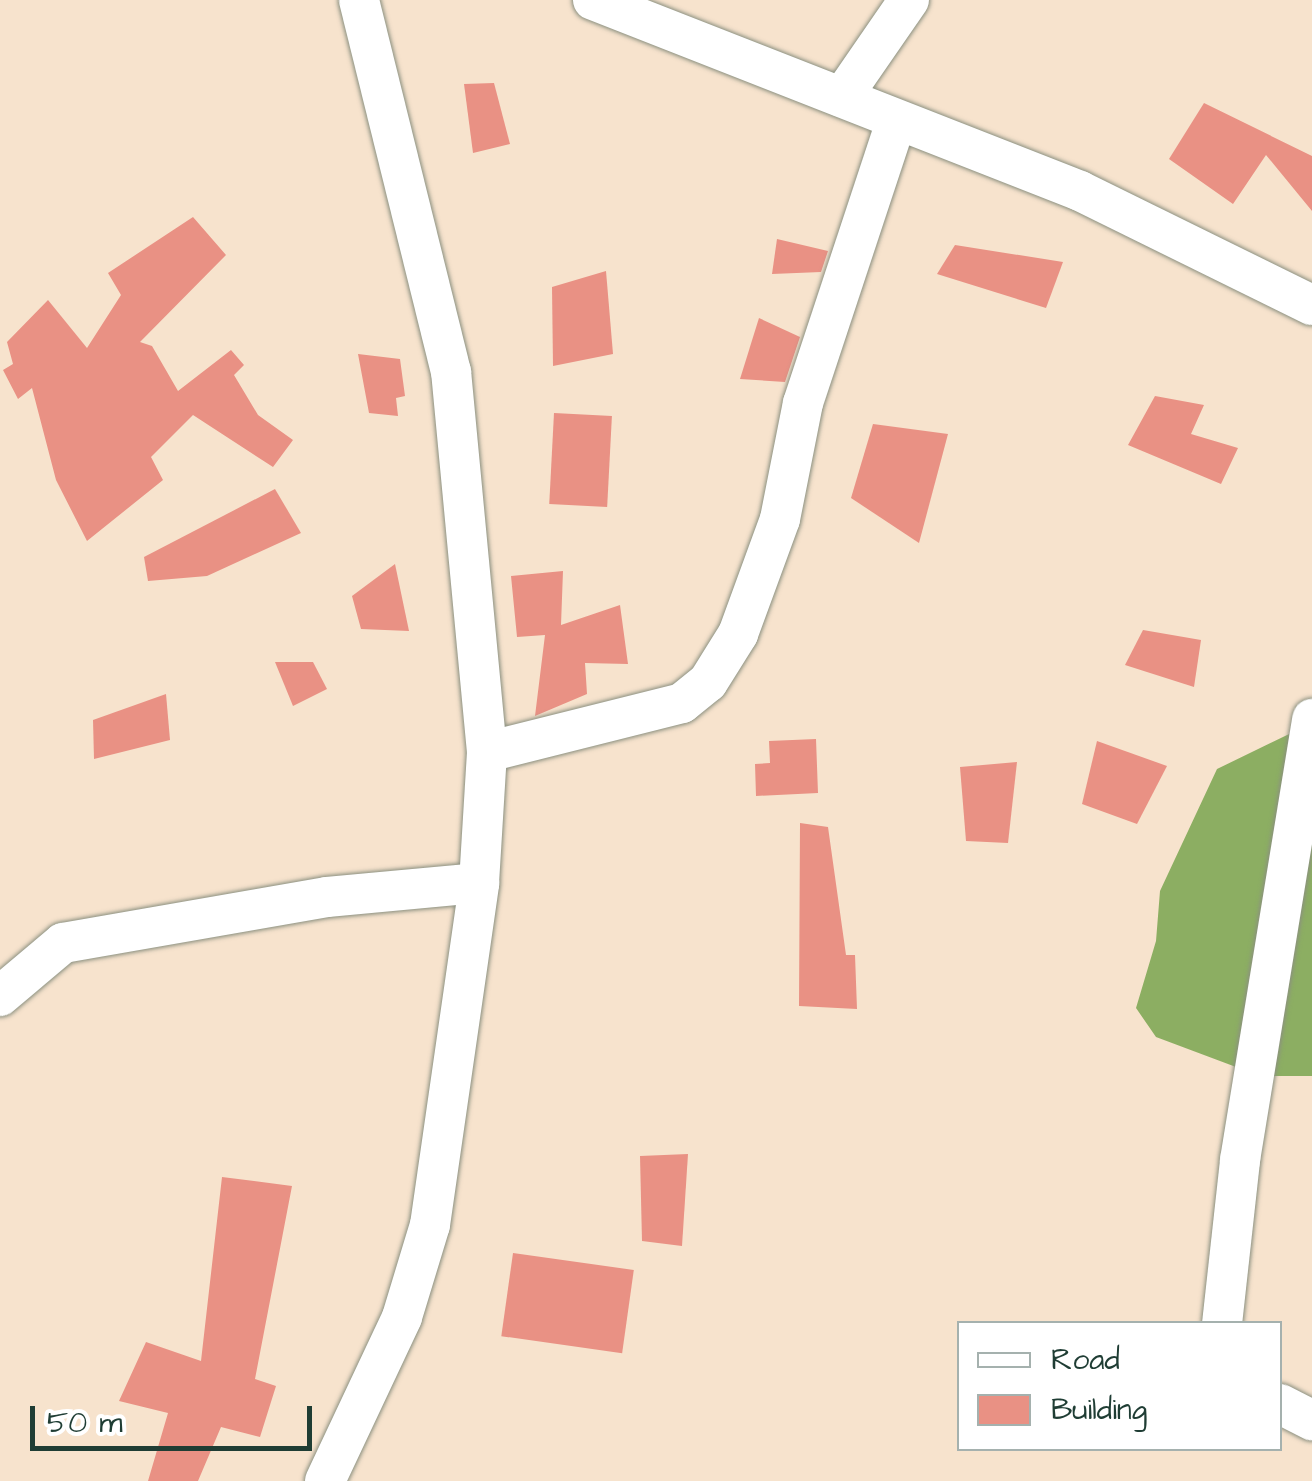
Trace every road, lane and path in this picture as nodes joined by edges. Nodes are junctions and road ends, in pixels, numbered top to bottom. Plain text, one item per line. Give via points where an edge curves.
1 (359, 0) edge
2 (593, 0) edge
3 (909, 0) edge
4 (842, 96) junction
5 (896, 120) junction
6 (1312, 305) edge
7 (1312, 719) edge
8 (486, 752) junction
9 (479, 882) junction
10 (0, 996) edge
11 (1222, 1321) edge
12 (1282, 1405) edge
13 (1312, 1420) edge
14 (324, 1481) edge

1 - 8 street via 452,372
2 - 4 street
3 - 4 street
4 - 5 street
5 - 6 street via 1080,191
5 - 8 street via 803,403 780,519 738,634 708,682 682,703
7 - 11 street via 1234,1195
8 - 9 street
9 - 10 street via 326,897 64,943
9 - 14 street via 430,1225 402,1317
12 - 13 street

